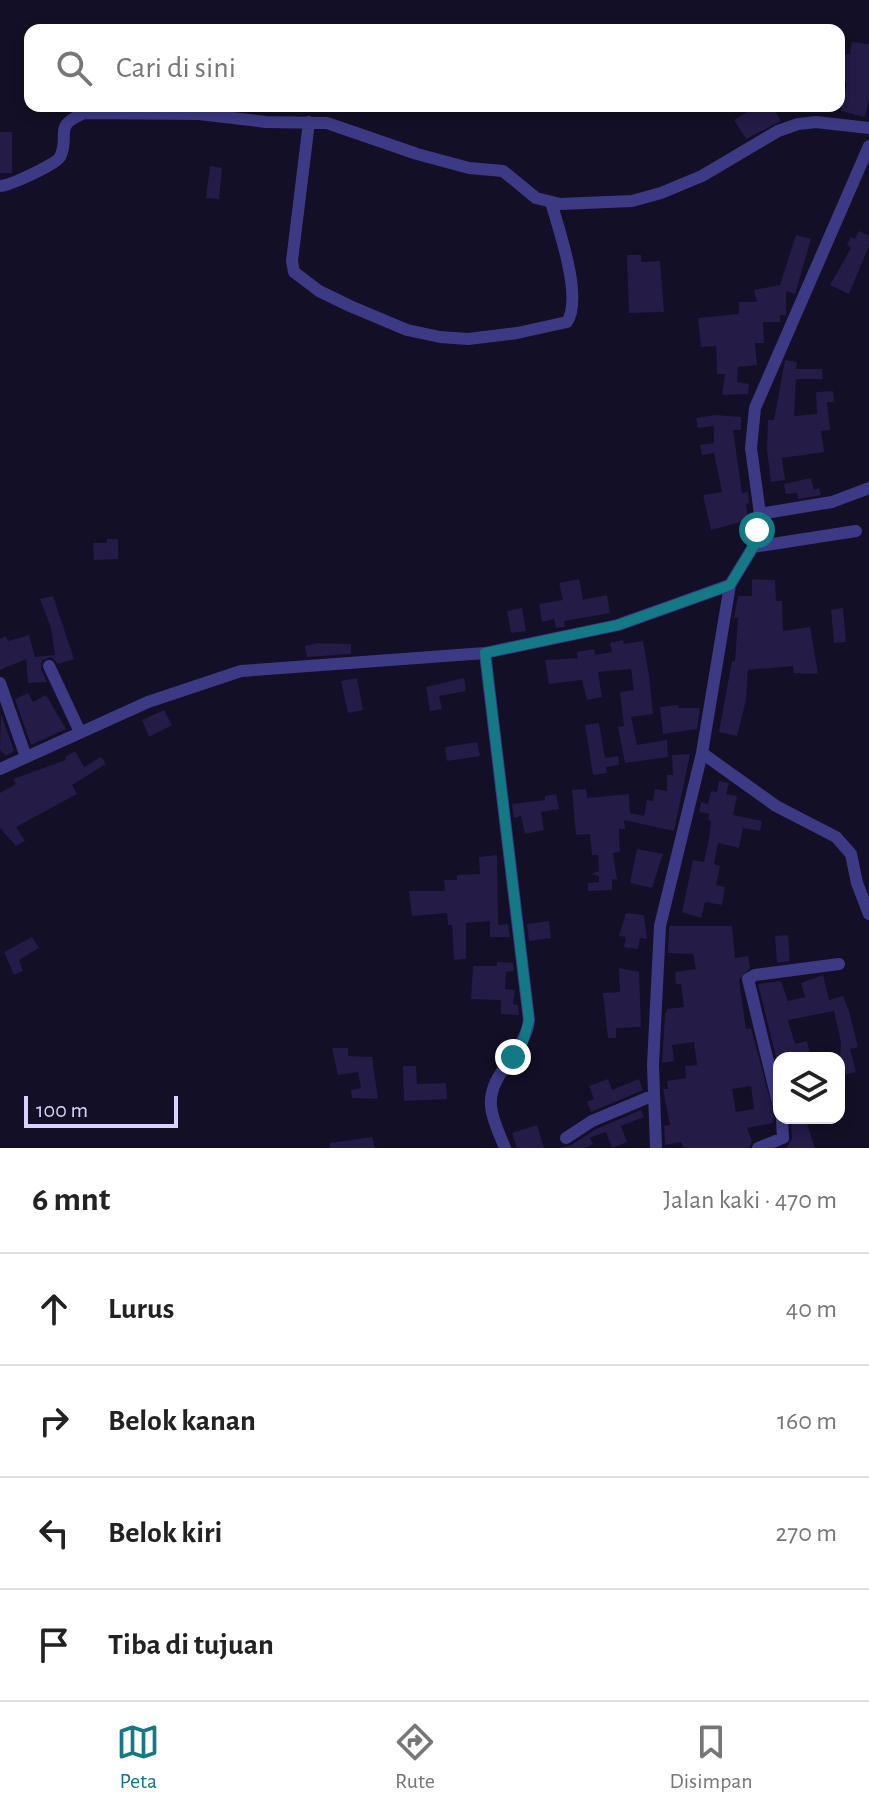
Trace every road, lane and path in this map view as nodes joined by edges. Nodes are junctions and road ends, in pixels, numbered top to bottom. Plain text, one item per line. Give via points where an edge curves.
1 (309, 122) junction
2 (869, 128) edge
3 (869, 146) edge
4 (0, 186) edge
5 (551, 202) junction
6 (869, 488) edge
7 (760, 514) junction
8 (856, 531) dead end
9 (753, 547) junction
10 (730, 585) junction
11 (485, 653) junction
12 (49, 666) dead end
13 (0, 683) edge
14 (80, 732) junction
15 (702, 753) junction
16 (26, 757) junction
17 (0, 769) edge
18 (869, 914) edge
19 (839, 964) dead end
20 (773, 1082) edge
21 (654, 1095) junction
22 (782, 1124) edge
23 (566, 1138) dead end
24 (505, 1148) edge
25 (656, 1148) edge
26 (758, 1148) edge

1 - 4 street via 85,113 64,126 57,162
1 - 5 street via 327,123 469,168 503,171 527,192
1 - 5 street via 294,272 319,291 407,330 468,339 567,322 573,306 567,260
2 - 5 street via 798,124 661,193 632,201
3 - 7 street via 755,408 751,448
6 - 7 street via 832,502
7 - 9 street
8 - 9 street
9 - 10 street
10 - 11 street via 618,625
10 - 15 street
11 - 14 street via 241,671
11 - 24 street via 529,1020 523,1042 491,1098
12 - 14 street
13 - 16 street
14 - 16 street
15 - 18 street via 776,806 836,837 851,854
15 - 21 street via 660,926
16 - 17 street
19 - 20 street via 748,979
21 - 23 street
21 - 25 street
22 - 26 street via 783,1138

